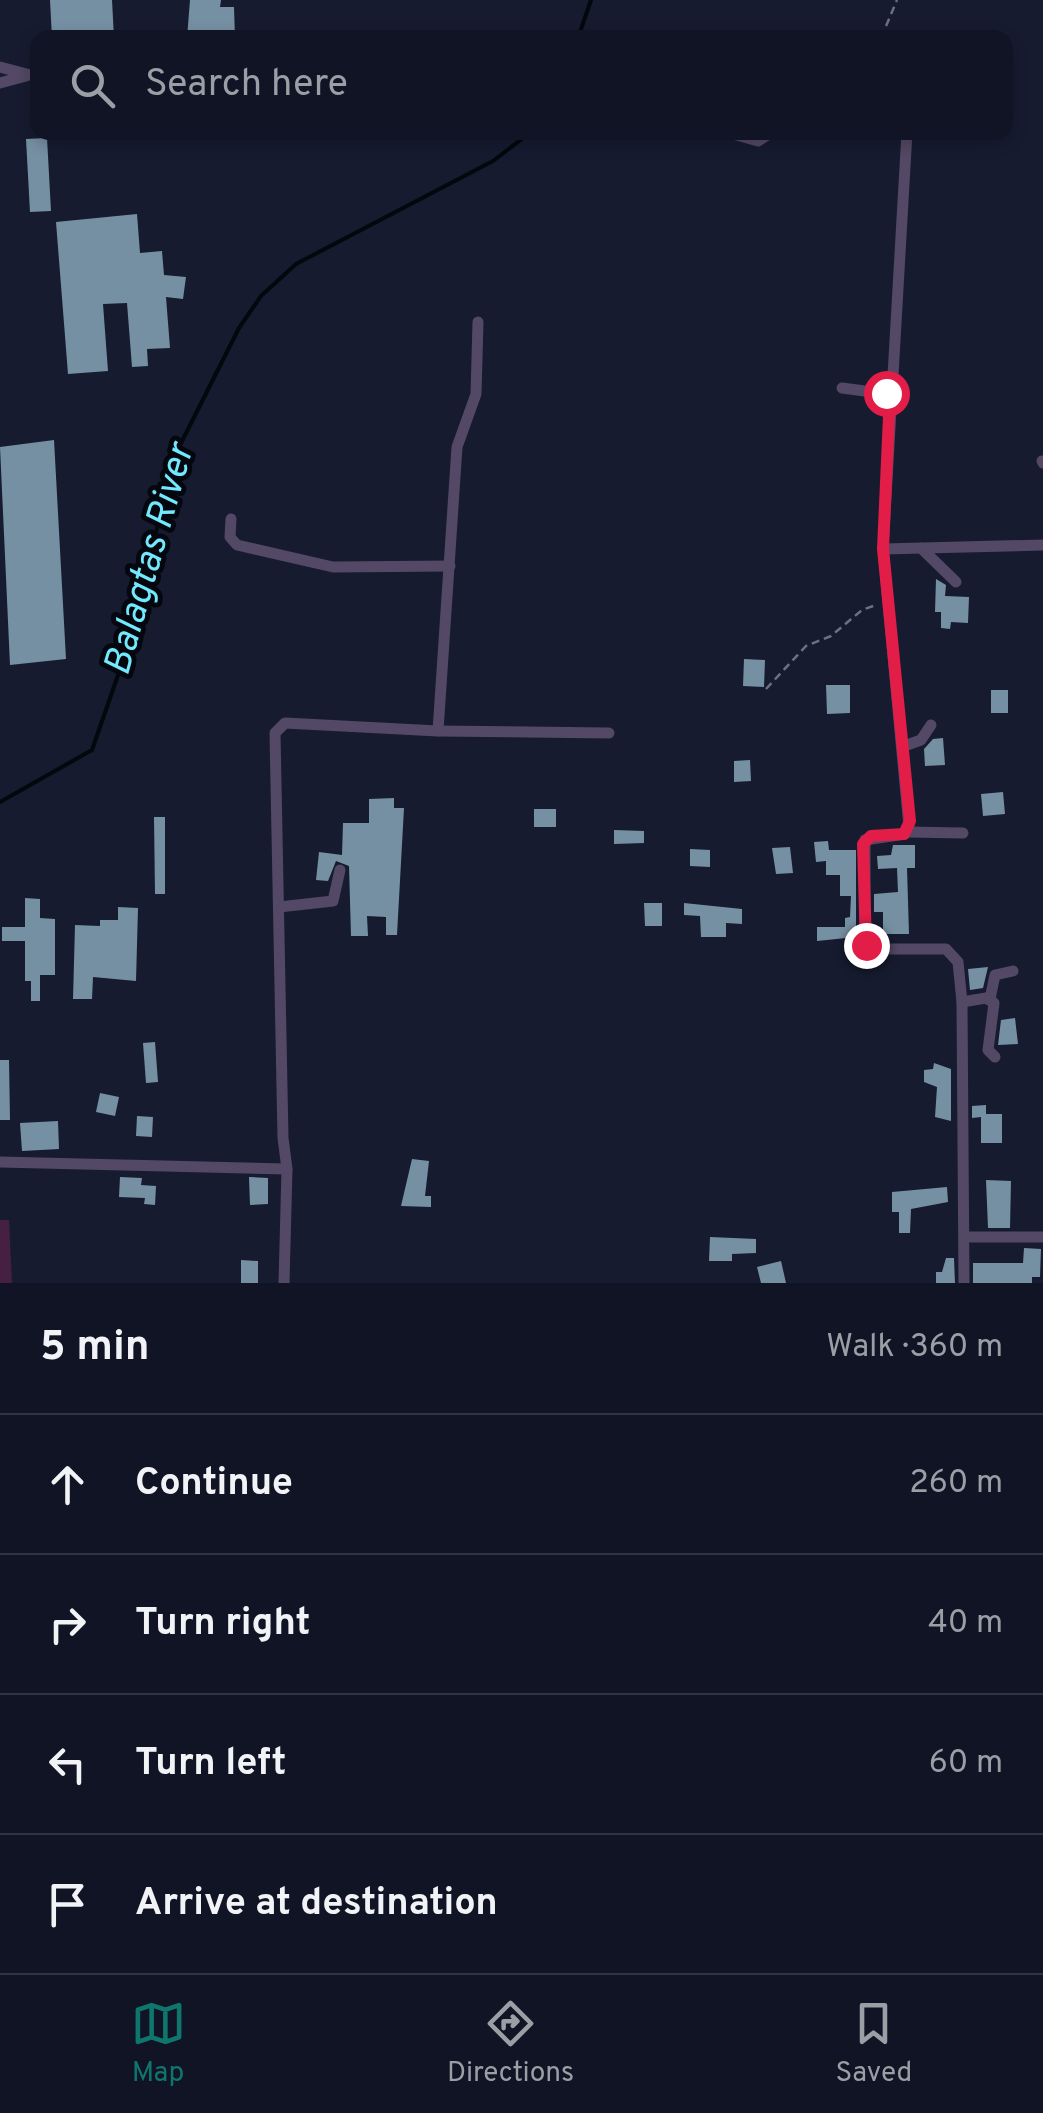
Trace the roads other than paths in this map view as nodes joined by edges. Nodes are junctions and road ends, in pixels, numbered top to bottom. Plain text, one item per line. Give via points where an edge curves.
1 (0, 68) edge
2 (30, 76) edge
3 (30, 76) edge
4 (0, 83) edge
5 (906, 140) edge
6 (478, 322) dead end
7 (842, 388) dead end
8 (886, 393) junction
9 (231, 519) dead end
10 (1043, 545) edge
11 (921, 548) junction
12 (883, 549) junction
13 (450, 566) junction
14 (956, 582) dead end
15 (931, 725) dead end
16 (438, 731) junction
17 (610, 733) dead end
18 (904, 746) junction
19 (907, 832) junction
20 (963, 833) dead end
21 (340, 870) dead end
22 (278, 907) junction
23 (1013, 971) dead end
24 (990, 999) junction
25 (962, 1002) junction
26 (995, 1057) dead end
27 (0, 1162) edge
28 (288, 1170) junction
29 (966, 1237) junction
30 (1043, 1237) edge
31 (284, 1283) edge
32 (964, 1283) edge

1 - 2 street
3 - 4 street
5 - 8 street
6 - 13 street via 476,394 458,447
7 - 8 street
8 - 12 street
9 - 13 street via 230,537 237,545 318,566
10 - 11 street
11 - 12 street
11 - 14 street
12 - 18 street
13 - 16 street
15 - 18 street via 920,740
16 - 17 street
16 - 22 street via 285,723 276,728
18 - 19 street
19 - 20 street
19 - 25 street via 871,836 863,844 866,945 952,952
21 - 22 street via 333,902
22 - 28 street
23 - 24 street via 995,975
24 - 25 street
24 - 26 street via 988,1050
25 - 29 street
27 - 28 street
28 - 31 street
29 - 30 street
29 - 32 street

